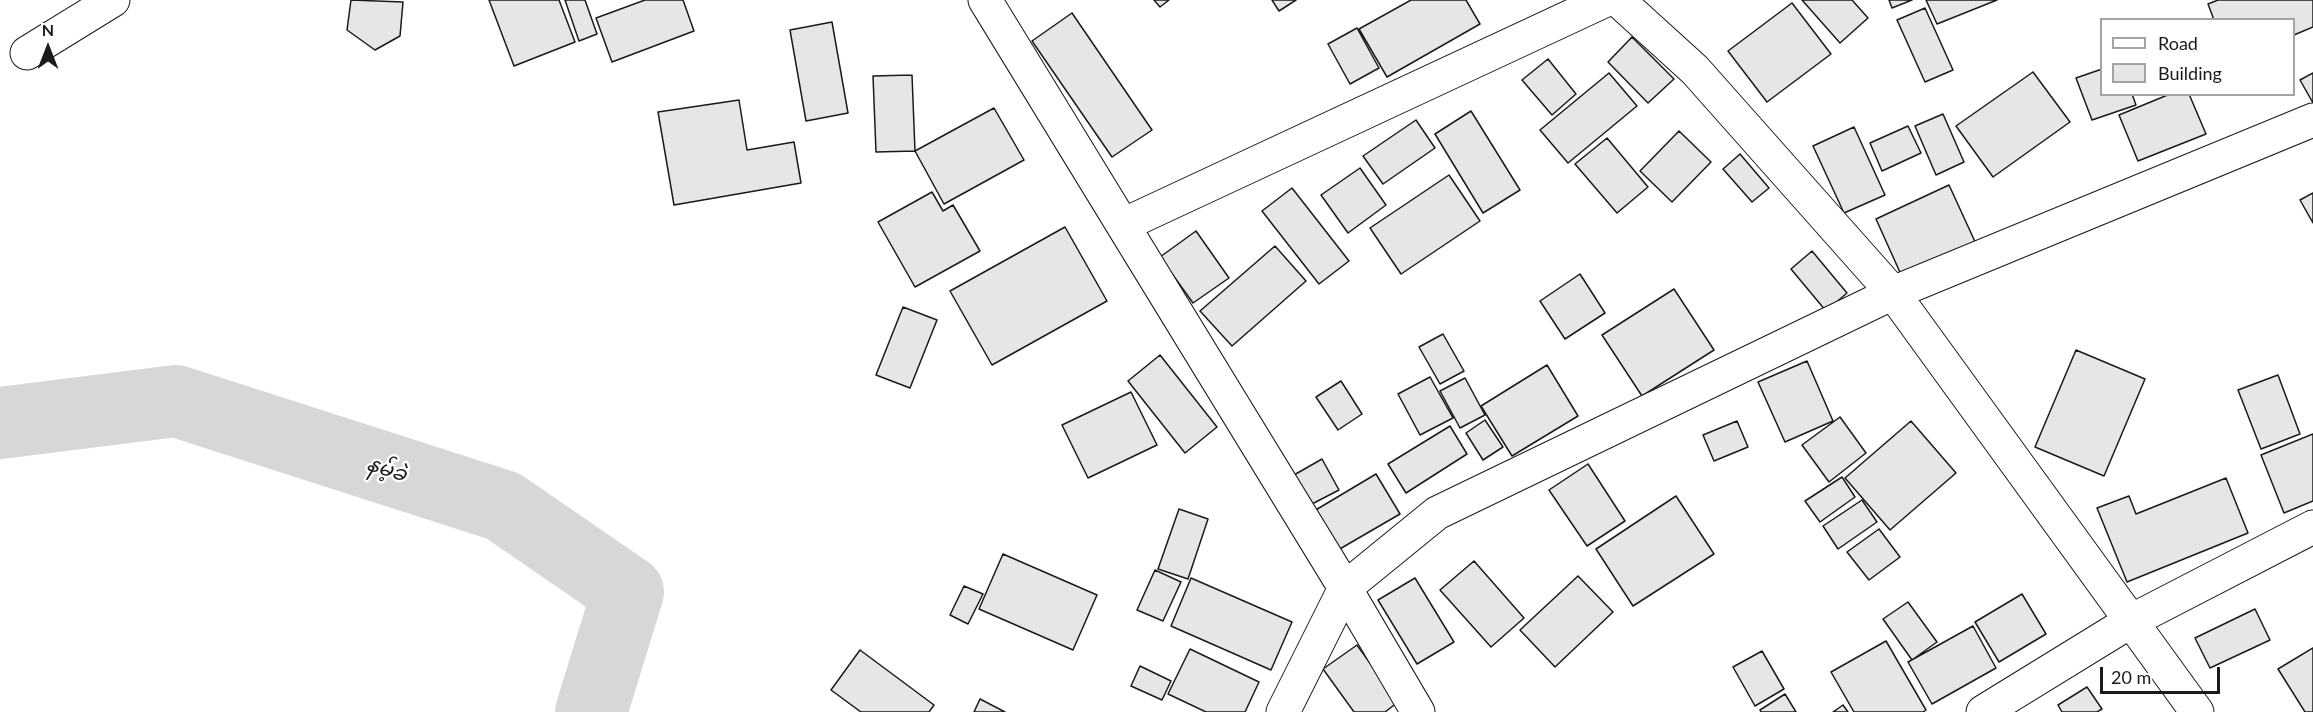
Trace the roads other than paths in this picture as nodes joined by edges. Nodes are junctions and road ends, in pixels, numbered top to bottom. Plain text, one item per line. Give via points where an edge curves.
1 (113, 0) edge
2 (985, 0) edge
3 (1606, 0) edge
4 (1618, 0) edge
5 (27, 53) dead end
6 (2313, 120) edge
7 (1123, 225) junction
8 (1893, 293) junction
9 (2313, 527) edge
10 (1345, 588) junction
11 (2131, 621) junction
12 (1283, 712) edge
13 (1418, 712) edge
14 (1983, 712) edge
15 (2197, 712) edge

1 - 5 street
2 - 7 street
3 - 7 street
4 - 8 street via 1695,70
6 - 8 street
7 - 10 street
8 - 10 street via 1437,513
8 - 11 street
9 - 11 street
10 - 12 street
10 - 13 street
11 - 14 street
11 - 15 street

